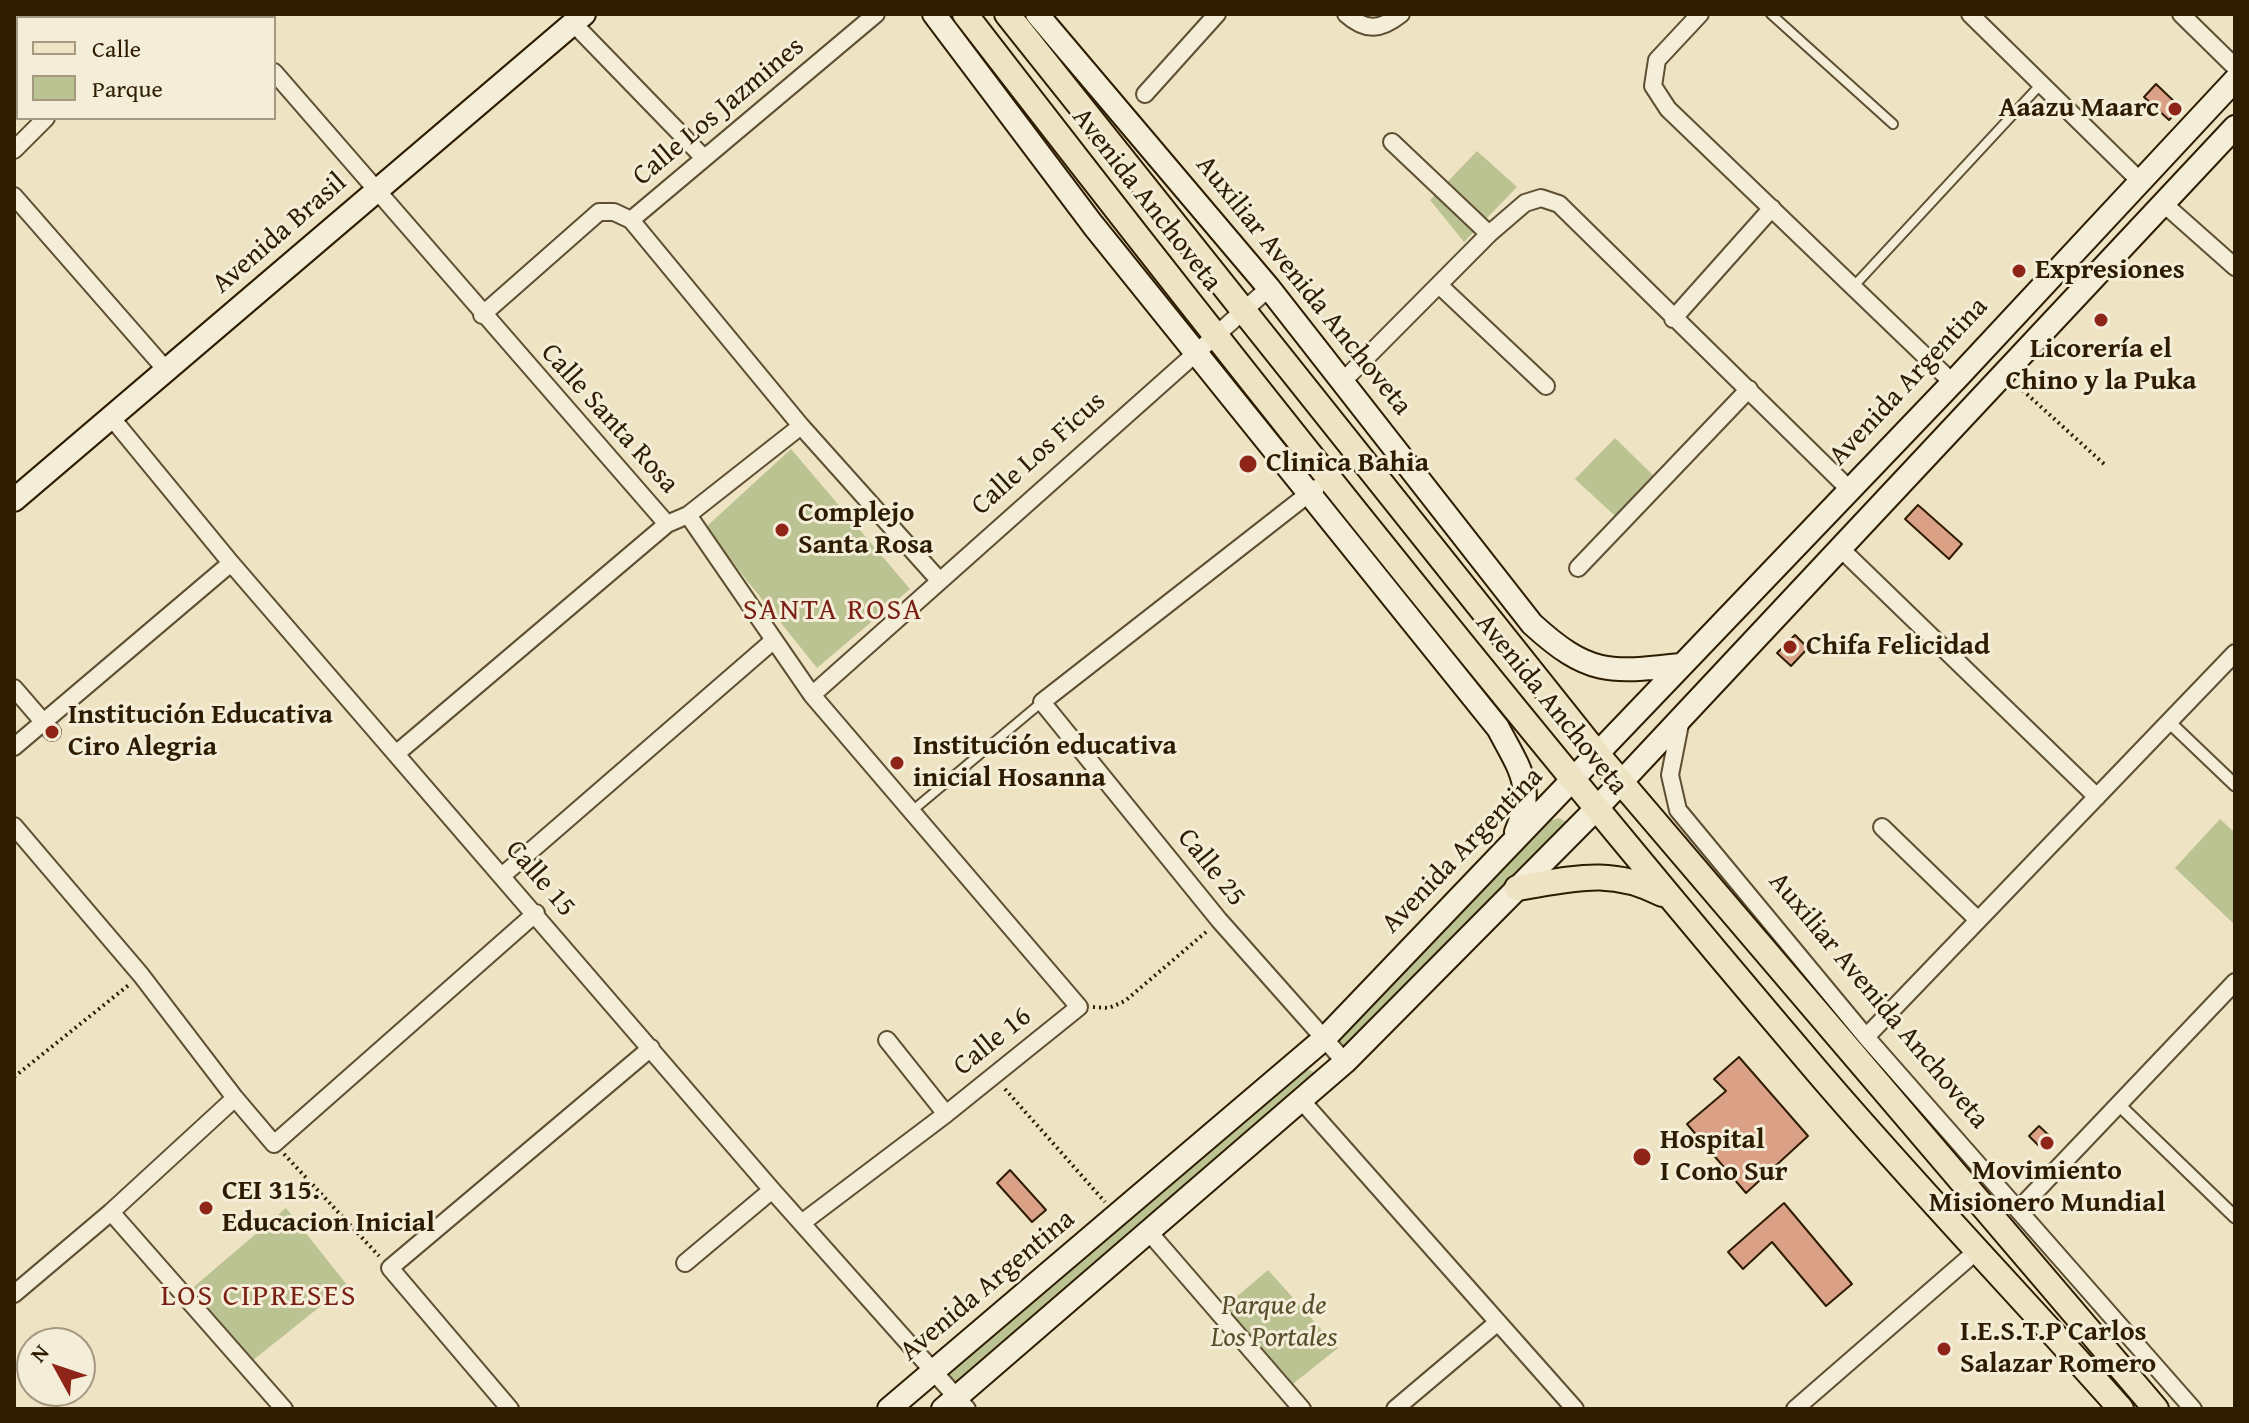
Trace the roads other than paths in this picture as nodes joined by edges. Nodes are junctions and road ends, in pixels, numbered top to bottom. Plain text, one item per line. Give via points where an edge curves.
1 (876, 14) edge
2 (934, 14) edge
3 (965, 14) edge
4 (1007, 14) edge
5 (1037, 14) edge
6 (1217, 14) edge
7 (1346, 14) edge
8 (1401, 14) edge
9 (1700, 14) edge
10 (1771, 14) edge
11 (1970, 14) edge
12 (2181, 14) edge
13 (579, 18) edge
14 (2235, 67) edge
15 (276, 74) edge
16 (2235, 80) edge
17 (2042, 83) junction
18 (1145, 94) dead end
19 (44, 120) edge
20 (1893, 124) dead end
21 (2235, 127) edge
22 (1392, 142) dead end
23 (14, 150) edge
24 (704, 158) junction
25 (2140, 181) junction
26 (377, 190) junction
27 (14, 196) edge
28 (2164, 204) junction
29 (1772, 208) junction
30 (631, 220) junction
31 (1489, 234) junction
32 (2235, 267) edge
33 (1439, 285) junction
34 (1853, 287) junction
35 (1269, 288) junction
36 (1241, 311) junction
37 (482, 315) junction
38 (1673, 319) junction
39 (1204, 343) junction
40 (167, 371) junction
41 (1343, 381) junction
42 (1952, 382) junction
43 (1546, 386) dead end
44 (1749, 389) junction
45 (111, 417) junction
46 (801, 426) junction
47 (1329, 478) junction
48 (1849, 489) junction
49 (1309, 494) junction
50 (14, 500) edge
51 (688, 515) junction
52 (667, 524) junction
53 (1841, 549) junction
54 (231, 563) junction
55 (1578, 568) dead end
56 (938, 579) junction
57 (774, 640) junction
58 (2235, 653) edge
59 (1681, 665) junction
60 (14, 688) edge
61 (812, 695) junction
62 (1042, 702) junction
63 (1682, 718) junction
64 (2168, 721) junction
65 (48, 727) junction
66 (14, 747) edge
67 (397, 753) junction
68 (1598, 755) junction
69 (1573, 781) junction
70 (1621, 782) junction
71 (2235, 785) edge
72 (2097, 797) junction
73 (1596, 809) junction
74 (912, 811) junction
75 (14, 826) edge
76 (1882, 827) dead end
77 (1510, 845) junction
78 (503, 875) junction
79 (1517, 888) junction
80 (1672, 899) junction
81 (536, 913) junction
82 (1978, 920) junction
83 (2235, 982) edge
84 (1079, 1007) joint
85 (1866, 1037) junction
86 (1325, 1038) junction
87 (887, 1040) dead end
88 (651, 1048) junction
89 (1345, 1062) junction
90 (235, 1098) junction
91 (1301, 1100) junction
92 (2118, 1104) junction
93 (946, 1114) junction
94 (772, 1190) junction
95 (2018, 1210) junction
96 (111, 1212) junction
97 (2235, 1217) edge
98 (803, 1222) junction
99 (1148, 1231) junction
100 (1979, 1249) junction
101 (685, 1263) dead end
102 (14, 1294) edge
103 (1498, 1322) junction
104 (933, 1372) junction
105 (956, 1405) edge
106 (284, 1409) edge
107 (510, 1409) edge
108 (889, 1409) edge
109 (1302, 1409) edge
110 (1395, 1409) edge
111 (1575, 1409) edge
112 (1795, 1409) edge
113 (2121, 1409) edge
114 (2156, 1409) edge
115 (2193, 1409) edge

1 - 24 street, Calle Los Jazmines
2 - 39 main road via 1093,225
3 - 39 main road, Avenida Anchoveta
4 - 36 main road, Avenida Anchoveta
5 - 35 main road, Auxiliar Avenida Anchoveta
6 - 18 street
7 - 8 street via 1369,28 1385,27
9 - 29 street via 1657,60 1653,86 1668,109
10 - 20 lane
11 - 17 street
12 - 14 street
13 - 24 street
13 - 26 main road, Avenida Brasil
15 - 26 street, Calle Santa Rosa
16 - 25 main road, Avenida Argentina
17 - 25 street
17 - 34 lane
19 - 23 street
21 - 28 main road
22 - 31 street
24 - 30 street, Calle Los Jazmines
25 - 42 main road, Avenida Argentina
26 - 37 street, Calle Santa Rosa
26 - 40 main road, Avenida Brasil
27 - 40 street
28 - 32 street
28 - 53 main road
29 - 34 street
29 - 38 street
30 - 37 street via 599,212
30 - 46 street
31 - 33 street
31 - 38 street via 1525,203 1541,198 1559,204
33 - 41 street
33 - 43 street
34 - 42 street
35 - 36 street, Calle Los Ficus
35 - 41 main road, Auxiliar Avenida Anchoveta
36 - 39 street, Calle Los Ficus
36 - 68 main road, Avenida Anchoveta
37 - 52 street, Calle Santa Rosa
38 - 44 street
39 - 47 main road, Avenida Anchoveta
39 - 49 main road
39 - 56 street, Calle Los Ficus
40 - 45 main road, Avenida Brasil
41 - 59 main road, Auxiliar Avenida Anchoveta via 1532,624 1562,651 1586,664 1615,670
42 - 48 main road, Avenida Argentina
44 - 48 street
44 - 55 street
45 - 50 main road, Avenida Brasil
45 - 54 street, Calle 15
46 - 51 street
46 - 56 street
47 - 49 street
47 - 69 main road, Avenida Anchoveta
48 - 59 main road, Avenida Argentina
49 - 62 street
49 - 77 main road via 1498,728 1525,780 1525,811
51 - 52 street, Calle Santa Rosa
51 - 57 street, Calle Santa Rosa
52 - 67 street
53 - 63 main road
53 - 72 street
54 - 65 street
54 - 67 street, Calle 15
56 - 61 street, Calle Los Ficus
57 - 61 street, Calle Santa Rosa
57 - 78 street
58 - 64 street
59 - 68 main road, Avenida Argentina
60 - 65 street
61 - 74 street, Calle Santa Rosa
62 - 74 lane
62 - 86 street, Calle 25 via 1219,920
63 - 70 main road
63 - 85 street, Auxiliar Avenida Anchoveta via 1670,775 1678,810
64 - 71 street
64 - 72 street
65 - 66 street
67 - 78 street, Calle 15
68 - 69 main road, Avenida Argentina
68 - 70 main road, Avenida Anchoveta
69 - 73 main road, Avenida Anchoveta
69 - 77 main road, Avenida Argentina
70 - 73 main road
70 - 114 main road, Avenida Anchoveta
72 - 82 street
73 - 79 main road
73 - 80 main road, Avenida Anchoveta
74 - 84 street, Calle Santa Rosa
75 - 90 street via 141,975
76 - 82 street
77 - 86 main road, Avenida Argentina
78 - 81 street, Calle 15
79 - 80 main road via 1601,875 1636,880
79 - 89 main road
80 - 100 main road, Avenida Anchoveta via 1821,1075
81 - 88 street, Calle 15
81 - 90 street via 274,1144
82 - 85 street
83 - 92 street
84 - 93 street, Calle 16
85 - 95 street, Auxiliar Avenida Anchoveta
86 - 89 street, Calle 25
86 - 104 main road, Avenida Argentina
87 - 93 street
88 - 94 street, Calle 15
88 - 107 street via 390,1268
89 - 91 main road
90 - 96 street
91 - 99 main road
91 - 103 street
92 - 95 street
92 - 97 street
93 - 98 street, Calle 16
94 - 98 street, Calle 15
94 - 101 street
95 - 115 street, Auxiliar Avenida Anchoveta
96 - 102 street
96 - 106 street
98 - 104 street, Calle 15
99 - 105 main road
99 - 109 street
100 - 112 street
100 - 113 main road, Avenida Anchoveta
103 - 110 street
103 - 111 street
104 - 105 street, Calle 15
104 - 108 main road, Avenida Argentina

